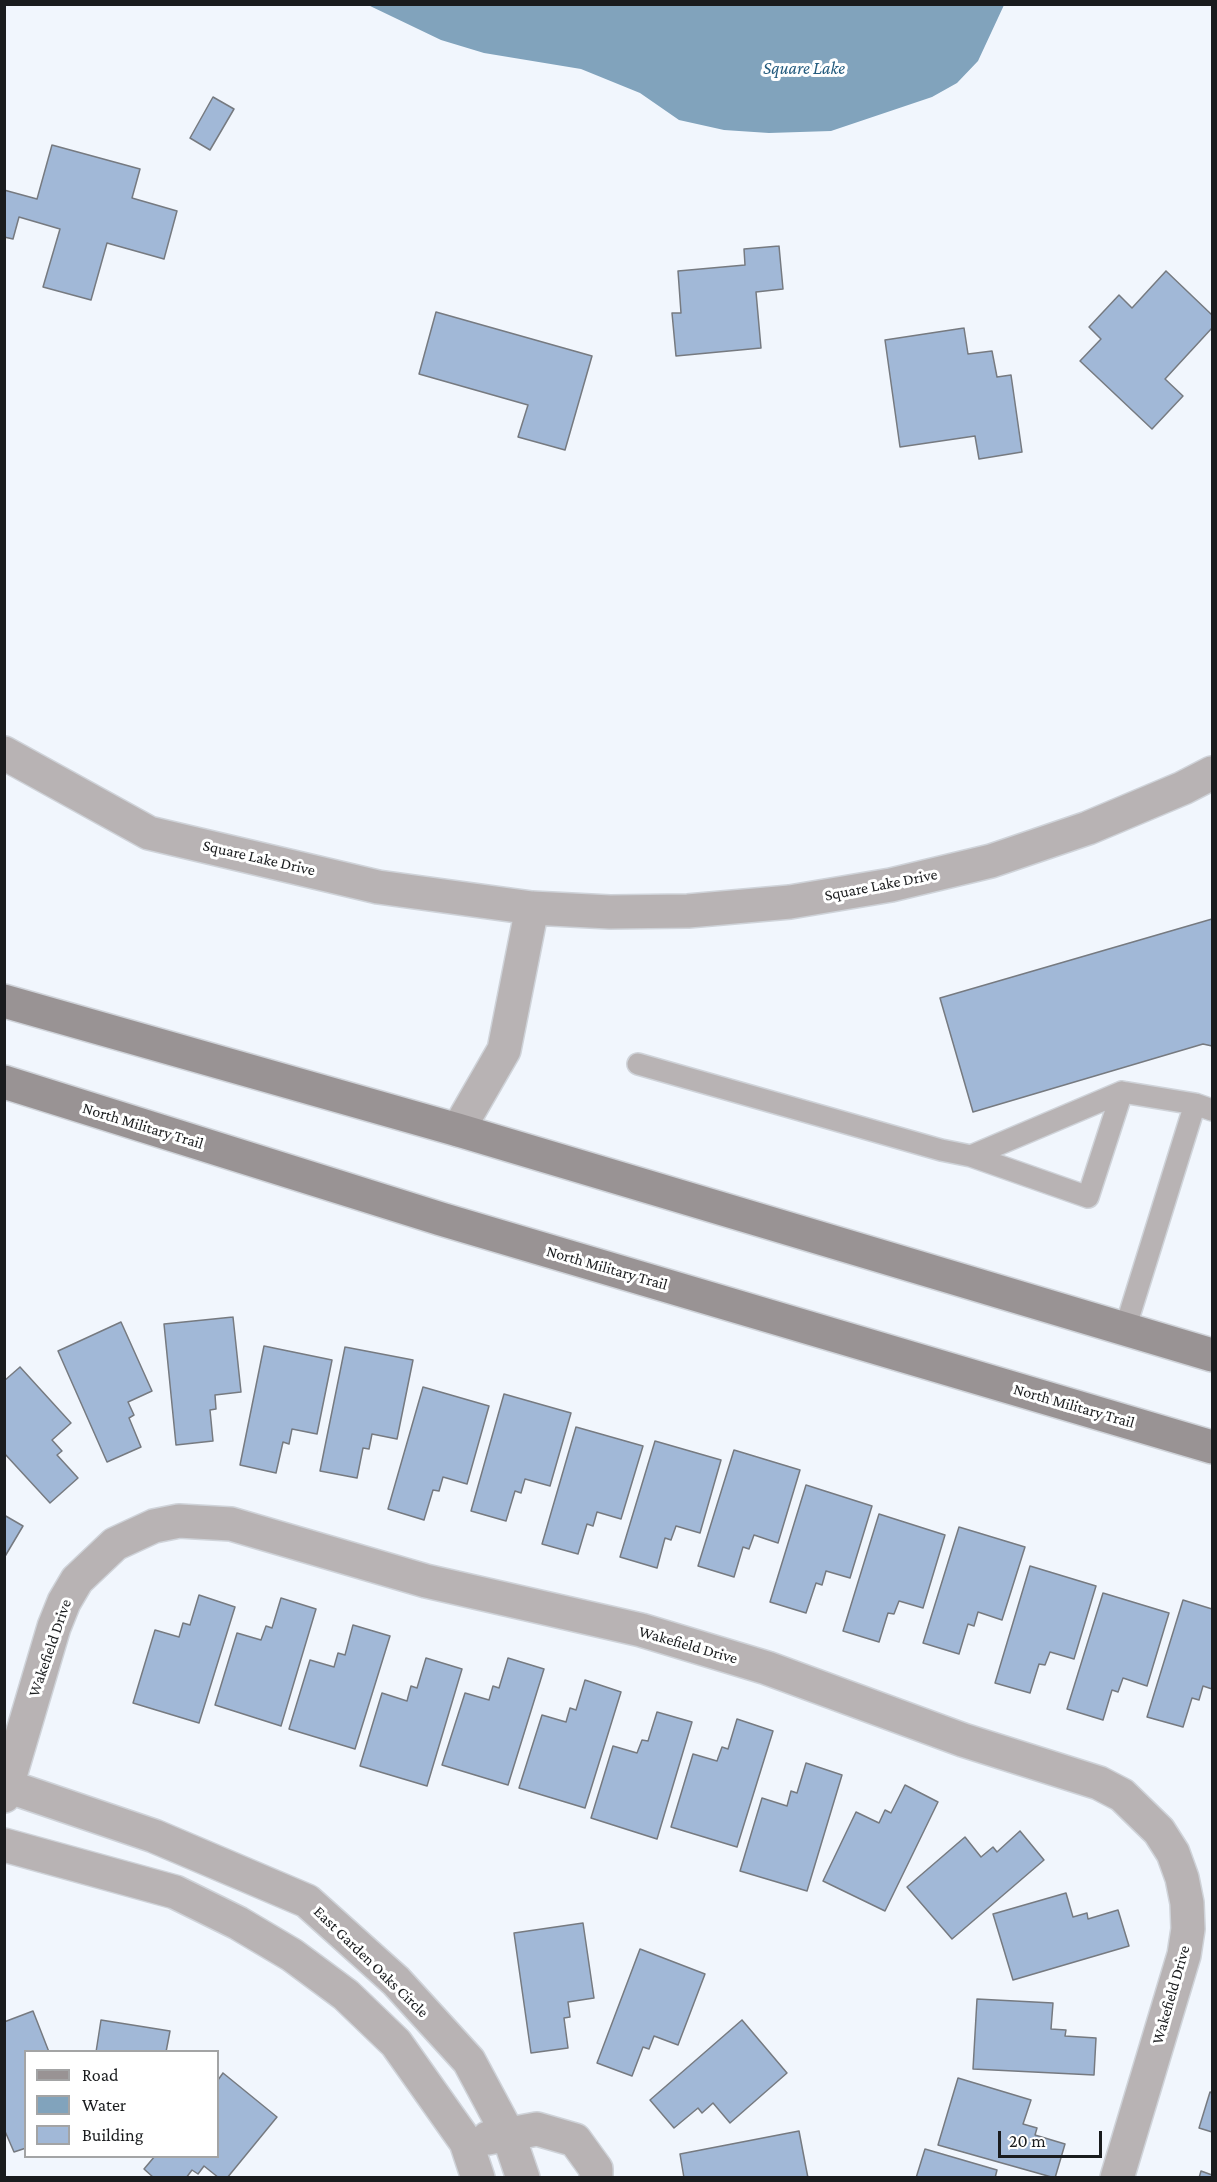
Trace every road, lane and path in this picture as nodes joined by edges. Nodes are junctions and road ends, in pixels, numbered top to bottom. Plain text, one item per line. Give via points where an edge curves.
1 (4, 753) edge
2 (1212, 773) edge
3 (532, 908) junction
4 (4, 1001) edge
5 (638, 1064) dead end
6 (4, 1082) edge
7 (1122, 1092) junction
8 (1204, 1107) edge
9 (458, 1130) junction
10 (971, 1156) junction
11 (1125, 1329) junction
12 (1212, 1355) edge
13 (1212, 1447) edge
14 (5, 1789) edge
15 (4, 1845) edge
16 (508, 2134) junction
17 (466, 2142) junction
18 (478, 2178) edge
19 (523, 2178) edge
20 (596, 2178) edge
21 (1117, 2178) edge

1 - 3 street, Square Lake Drive via 149,832 378,887
2 - 3 street, Square Lake Drive via 1088,828 991,861 891,885 790,902 688,911
3 - 9 street via 504,1050
4 - 9 main road
5 - 10 lane
6 - 13 main road, North Military Trail via 441,1219
7 - 8 lane
7 - 10 lane
7 - 10 lane via 1088,1197
8 - 11 lane
9 - 11 main road
11 - 12 main road
14 - 16 street, East Garden Oaks Circle via 154,1836 307,1901 396,1981 470,2061
14 - 21 street, Wakefield Drive via 54,1627 77,1580 115,1544 154,1526 206,1520 426,1581 652,1634 767,1668 963,1740 1099,1783 1122,1795 1159,1831 1173,1853 1187,1903 1184,1954
15 - 17 street via 175,1892 292,1955 346,1995 396,2043
16 - 17 street
16 - 19 street, East Garden Oaks Circle
16 - 20 street via 537,2129 575,2140 596,2169
17 - 18 street

